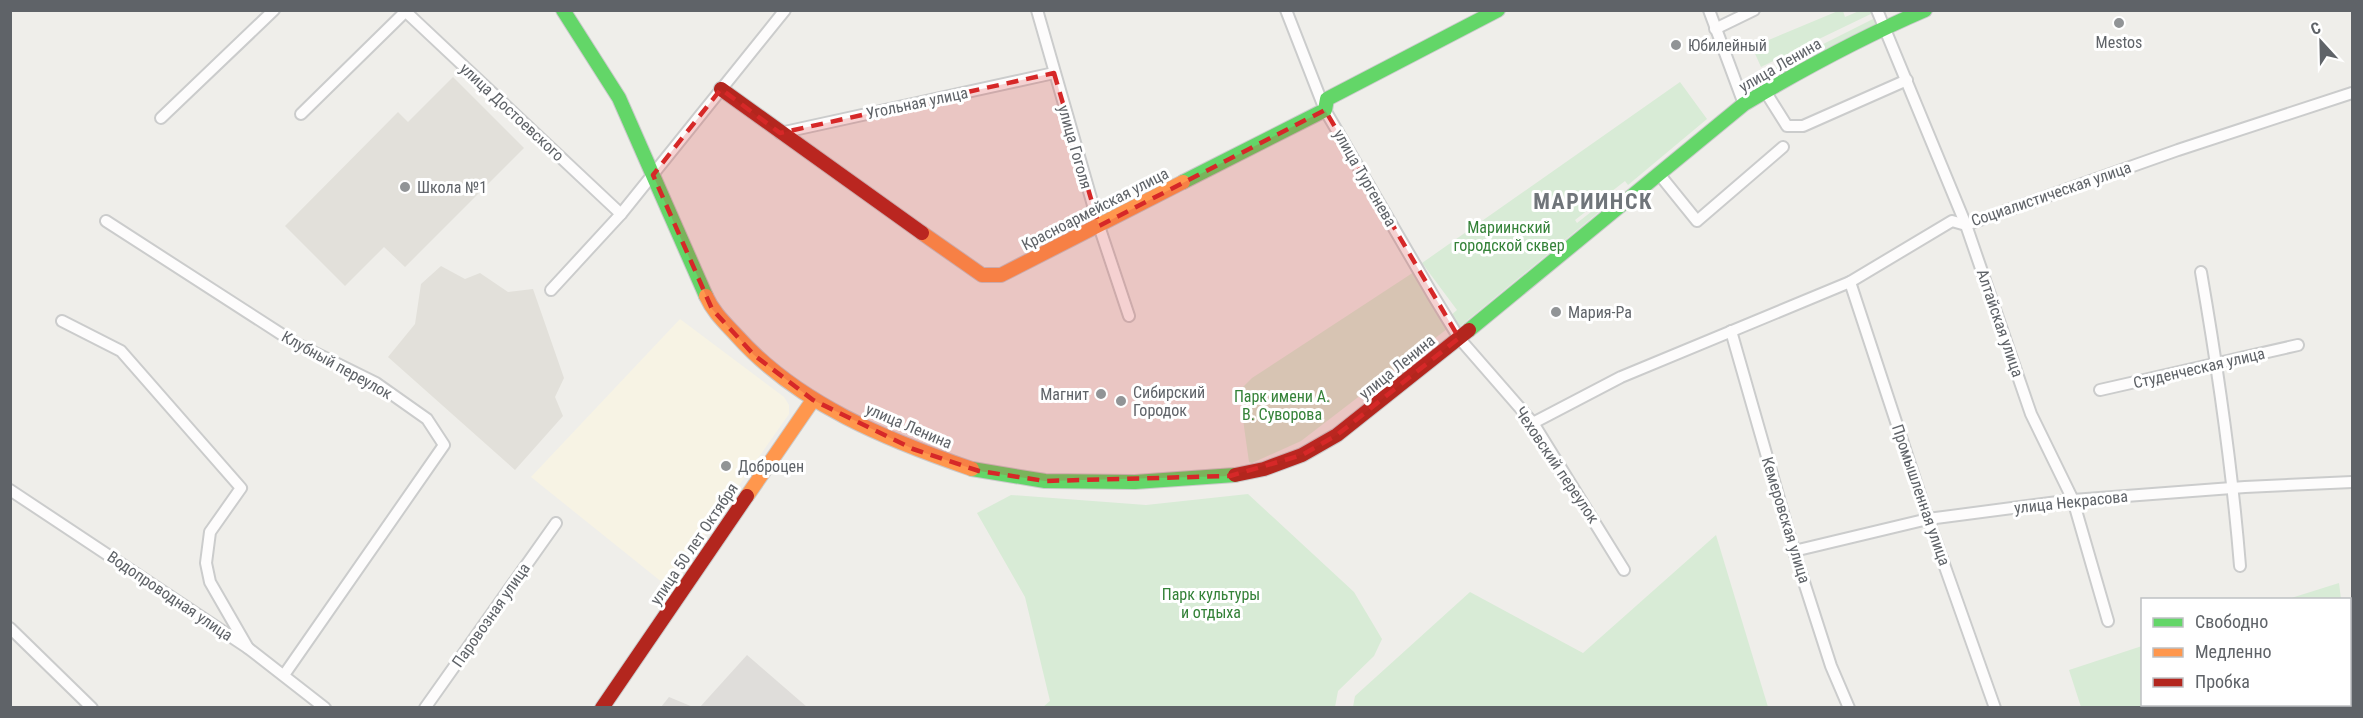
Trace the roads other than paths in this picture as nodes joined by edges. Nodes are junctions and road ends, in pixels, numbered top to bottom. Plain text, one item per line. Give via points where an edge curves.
1 (274, 10) edge
2 (563, 10) edge
3 (785, 10) edge
4 (1037, 10) edge
5 (1286, 10) edge
6 (1498, 10) edge
7 (1709, 10) edge
8 (1754, 10) edge
9 (1877, 10) edge
10 (1925, 10) edge
11 (404, 11) edge
12 (1885, 27) junction
13 (1715, 28) junction
14 (1054, 73) junction
15 (1907, 80) junction
16 (721, 89) junction
17 (1765, 91) junction
18 (2352, 93) edge
19 (1744, 104) junction
20 (1325, 110) junction
21 (301, 114) dead end
22 (161, 118) dead end
23 (780, 133) junction
24 (1783, 147) dead end
25 (1659, 174) junction
26 (653, 175) junction
27 (621, 214) junction
28 (106, 221) dead end
29 (1966, 225) junction
30 (1099, 226) junction
31 (2201, 272) dead end
32 (1850, 282) junction
33 (551, 290) dead end
34 (1129, 316) dead end
35 (62, 321) dead end
36 (1731, 330) junction
37 (1459, 338) junction
38 (2298, 345) dead end
39 (2217, 364) junction
40 (2100, 390) dead end
41 (813, 400) junction
42 (1533, 423) junction
43 (2352, 482) edge
44 (2233, 488) junction
45 (10, 490) edge
46 (2073, 501) junction
47 (1928, 519) junction
48 (556, 523) dead end
49 (1794, 551) junction
50 (2240, 566) dead end
51 (1624, 570) dead end
52 (2108, 621) dead end
53 (10, 627) edge
54 (248, 648) junction
55 (284, 675) junction
56 (92, 708) edge
57 (325, 708) edge
58 (425, 708) edge
59 (602, 708) edge
60 (1849, 708) edge
61 (1995, 708) edge

1 - 22 street
2 - 26 main road, улица Ленина via 619,98
3 - 16 street
4 - 14 street, улица Гоголя
5 - 20 street, улица Тургенева
6 - 20 main road, Красноармейская улица via 1327,99
7 - 13 street
8 - 13 street
9 - 12 street, Алтайская улица
10 - 12 main road, улица Ленина
11 - 21 street
11 - 27 street, улица Достоевского
12 - 15 street, Алтайская улица
12 - 17 main road, улица Ленина
13 - 19 street
14 - 23 street, Угольная улица
14 - 30 street, улица Гоголя
15 - 17 street via 1803,126 1787,126
15 - 29 street, Алтайская улица
16 - 23 main road, Красноармейская улица
16 - 26 street
17 - 19 main road, улица Ленина
18 - 29 street, Социалистическая улица
19 - 25 main road, улица Ленина
20 - 30 main road, Красноармейская улица
20 - 37 street, улица Тургенева
23 - 30 main road, Красноармейская улица via 982,274 1001,275
24 - 25 street via 1697,221
25 - 37 main road, улица Ленина
26 - 27 street
26 - 41 main road, улица Ленина via 712,309 754,355
27 - 33 street
28 - 55 street, Клубный переулок via 295,343 376,383 426,419 444,445
29 - 32 street, Социалистическая улица via 1952,221
29 - 46 street, Алтайская улица via 2031,414
30 - 34 street, улица Гоголя
31 - 39 street
32 - 36 street, Социалистическая улица
32 - 47 street, Промышленная улица
35 - 54 street via 122,351 240,488 210,532 206,562 210,582
36 - 42 street, Социалистическая улица via 1621,377
36 - 49 street, Кемеровская улица
37 - 41 main road, улица Ленина via 1337,435 1302,456 1264,469 1214,478 1065,482 979,471 913,449
37 - 42 street, Чеховский переулок
38 - 39 street, Студенческая улица
39 - 40 street, Студенческая улица
39 - 44 street
41 - 59 main road, улица 50 лет Октября
42 - 51 street, Чеховский переулок
43 - 44 street, улица Некрасова
44 - 46 street, улица Некрасова
44 - 50 street
45 - 54 street, Водопроводная улица
46 - 47 street, улица Некрасова
46 - 52 street, Алтайская улица
47 - 49 street, улица Некрасова
47 - 61 street, Промышленная улица
48 - 58 street, Паровозная улица
49 - 60 street, Кемеровская улица via 1831,666
53 - 56 street
54 - 55 street, Водопроводная улица
55 - 57 street, Водопроводная улица

